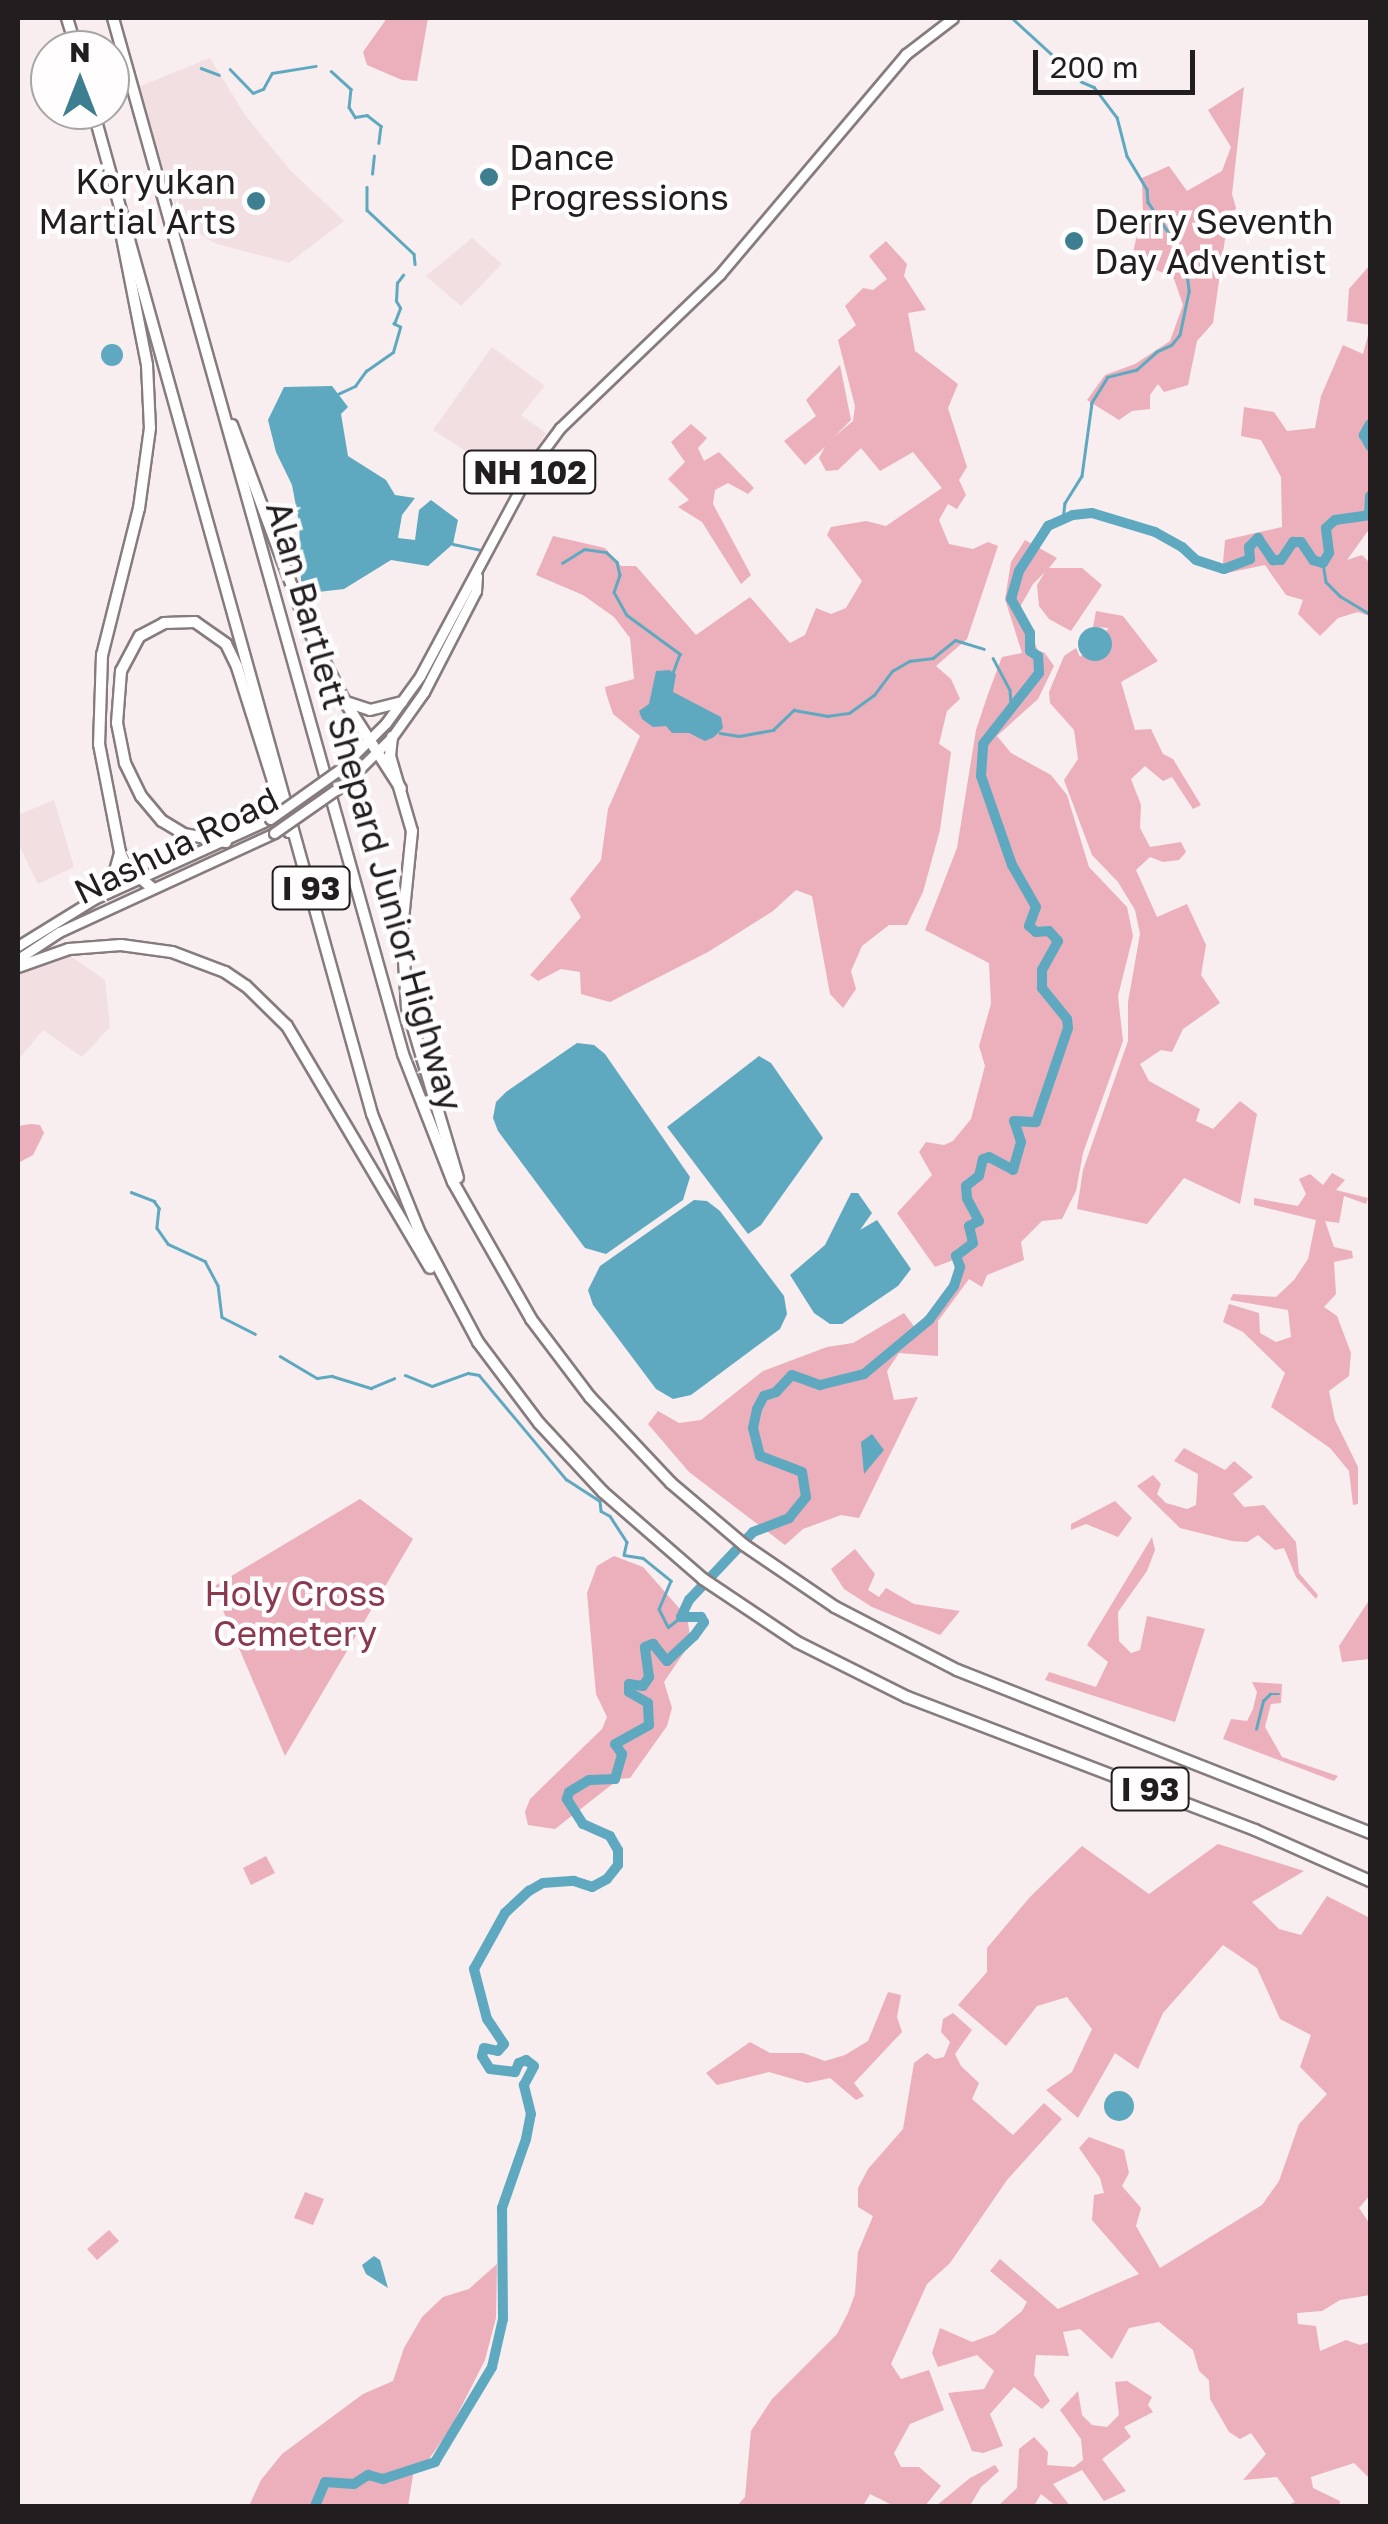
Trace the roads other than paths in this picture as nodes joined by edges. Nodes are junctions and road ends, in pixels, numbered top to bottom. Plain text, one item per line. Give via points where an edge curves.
1 (113, 18) edge
2 (953, 18) edge
3 (99, 130) edge
4 (105, 152) junction
5 (209, 363) junction
6 (478, 573) junction
7 (345, 702) junction
8 (402, 702) junction
9 (392, 737) junction
10 (369, 742) junction
11 (376, 754) junction
12 (401, 789) junction
13 (226, 842) junction
14 (120, 852) junction
15 (139, 877) junction
16 (152, 888) junction
17 (109, 892) junction
18 (312, 894) junction
19 (18, 946) edge
20 (18, 963) edge
21 (469, 1215) junction
22 (461, 1315) junction
23 (1370, 1833) edge
24 (1370, 1881) edge

1 - 5 highway, Alan Bartlett Shepard Junior Highway / I 93
2 - 6 main road, Nashua Road / NH 102 via 906,54 729,264 560,428
3 - 4 highway, Alan Bartlett Shepard Junior Highway / I 93
4 - 14 highway via 142,333 150,409 142,490 99,681 100,758
4 - 18 highway, Alan Bartlett Shepard Junior Highway / I 93
5 - 7 highway via 296,603
5 - 21 highway, Alan Bartlett Shepard Junior Highway / I 93 via 403,1054
6 - 8 main road, Nashua Road / NH 102
6 - 9 main road, Nashua Road / NH 102 via 444,658
7 - 8 highway via 370,710
7 - 10 highway
8 - 10 main road, Nashua Road / NH 102
9 - 11 main road, Nashua Road / NH 102
9 - 12 highway via 389,752
10 - 11 highway
10 - 13 main road, Nashua Road / NH 102, bridge via 270,819
11 - 12 highway
11 - 16 main road, Nashua Road / NH 102, bridge via 274,833
12 - 21 highway via 412,831 402,930 407,1007
13 - 15 main road, Nashua Road / NH 102
13 - 18 highway via 184,834 162,821 124,763 121,671 140,636 164,623 202,624 232,655
14 - 15 highway
14 - 17 highway
15 - 16 highway
15 - 17 main road, Nashua Road / NH 102
16 - 20 main road, Nashua Road / NH 102 via 59,932
17 - 19 main road, Nashua Road / NH 102
18 - 22 highway, Alan Bartlett Shepard Junior Highway / I 93 via 382,1144
20 - 22 highway via 69,949 121,945 172,952 246,986 288,1026
21 - 23 highway, Alan Bartlett Shepard Junior Highway / I 93 via 520,1302 590,1396 657,1469 750,1550 919,1653
22 - 24 highway, Alan Bartlett Shepard Junior Highway / I 93 via 564,1452 645,1531 797,1642 886,1688

